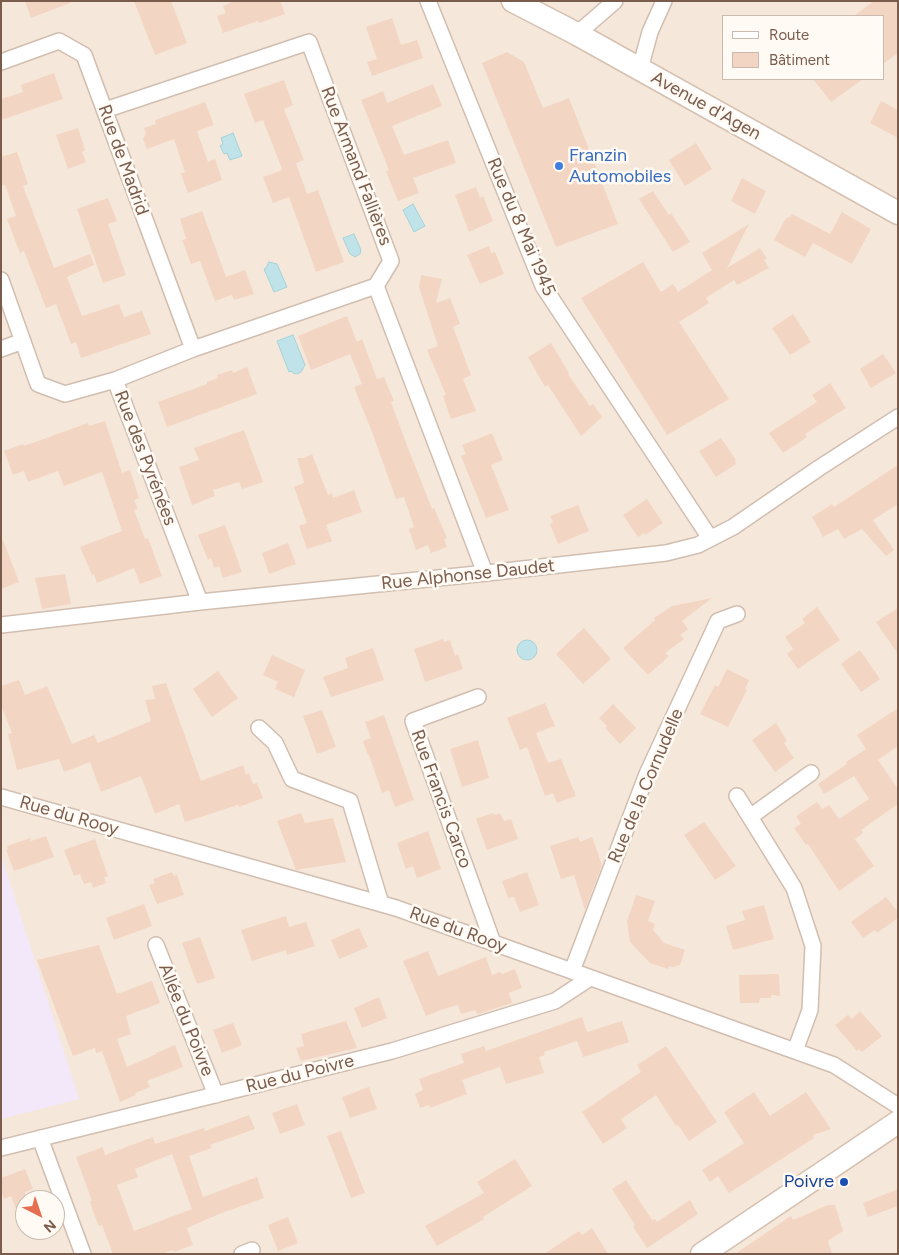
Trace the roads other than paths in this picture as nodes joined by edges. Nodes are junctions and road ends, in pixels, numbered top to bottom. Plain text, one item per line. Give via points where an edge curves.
1 (428, 1) edge
2 (513, 1) edge
3 (615, 1) edge
4 (664, 1) edge
5 (577, 34) junction
6 (1, 62) edge
7 (640, 69) junction
8 (105, 110) junction
9 (898, 213) edge
10 (1, 280) edge
11 (376, 286) junction
12 (23, 341) junction
13 (1, 349) edge
14 (194, 349) junction
15 (115, 380) junction
16 (898, 418) edge
17 (710, 538) junction
18 (485, 573) junction
19 (200, 602) junction
20 (737, 614) dead end
21 (1, 625) edge
22 (478, 697) dead end
23 (259, 728) dead end
24 (811, 773) dead end
25 (737, 796) dead end
26 (1, 797) edge
27 (750, 817) junction
28 (381, 904) junction
29 (493, 943) junction
30 (156, 945) dead end
31 (572, 971) junction
32 (590, 978) junction
33 (795, 1051) junction
34 (216, 1095) junction
35 (898, 1106) edge
36 (898, 1122) edge
37 (40, 1138) junction
38 (1, 1148) edge
39 (83, 1254) edge
40 (702, 1254) edge

1 - 17 street, Rue du 8 Mai 1945 via 543,286
2 - 5 main road, Avenue d'Agen
3 - 5 street
4 - 7 street via 650,32
5 - 7 main road, Avenue d'Agen
6 - 8 street, Rue de Madrid via 59,41 84,55
7 - 9 main road, Avenue d'Agen
8 - 11 street, Rue Armand Fallières via 309,42 391,261
8 - 14 street, Rue de Madrid
10 - 12 street, Rue des Pyrénées
11 - 14 street
11 - 18 street
12 - 13 street
12 - 15 street, Rue des Pyrénées via 38,384 65,394
14 - 15 street
15 - 19 street, Rue des Pyrénées
16 - 17 street, Rue Alphonse Daudet via 733,527
17 - 18 street, Rue Alphonse Daudet via 698,545 666,553
18 - 19 street, Rue Alphonse Daudet
19 - 21 street, Rue Alphonse Daudet
20 - 31 street, Rue de la Cornudelle via 718,621 646,774
22 - 29 street, Rue Francis Carco via 413,720
23 - 28 street via 275,743 292,779 350,801
24 - 27 street
25 - 27 street
26 - 28 street, Rue du Rooy
27 - 33 street via 794,888 813,946 810,1010
28 - 29 street, Rue du Rooy
29 - 31 street, Rue du Rooy
30 - 34 street, Allée du Poivre
31 - 32 street, Rue du Rooy
32 - 33 street, Rue du Rooy
32 - 34 street, Rue du Poivre via 555,1000 537,1006 392,1051
33 - 35 street, Rue du Rooy via 834,1065
34 - 37 street, Rue du Poivre
36 - 40 main road
37 - 38 street, Rue du Poivre
37 - 39 street

